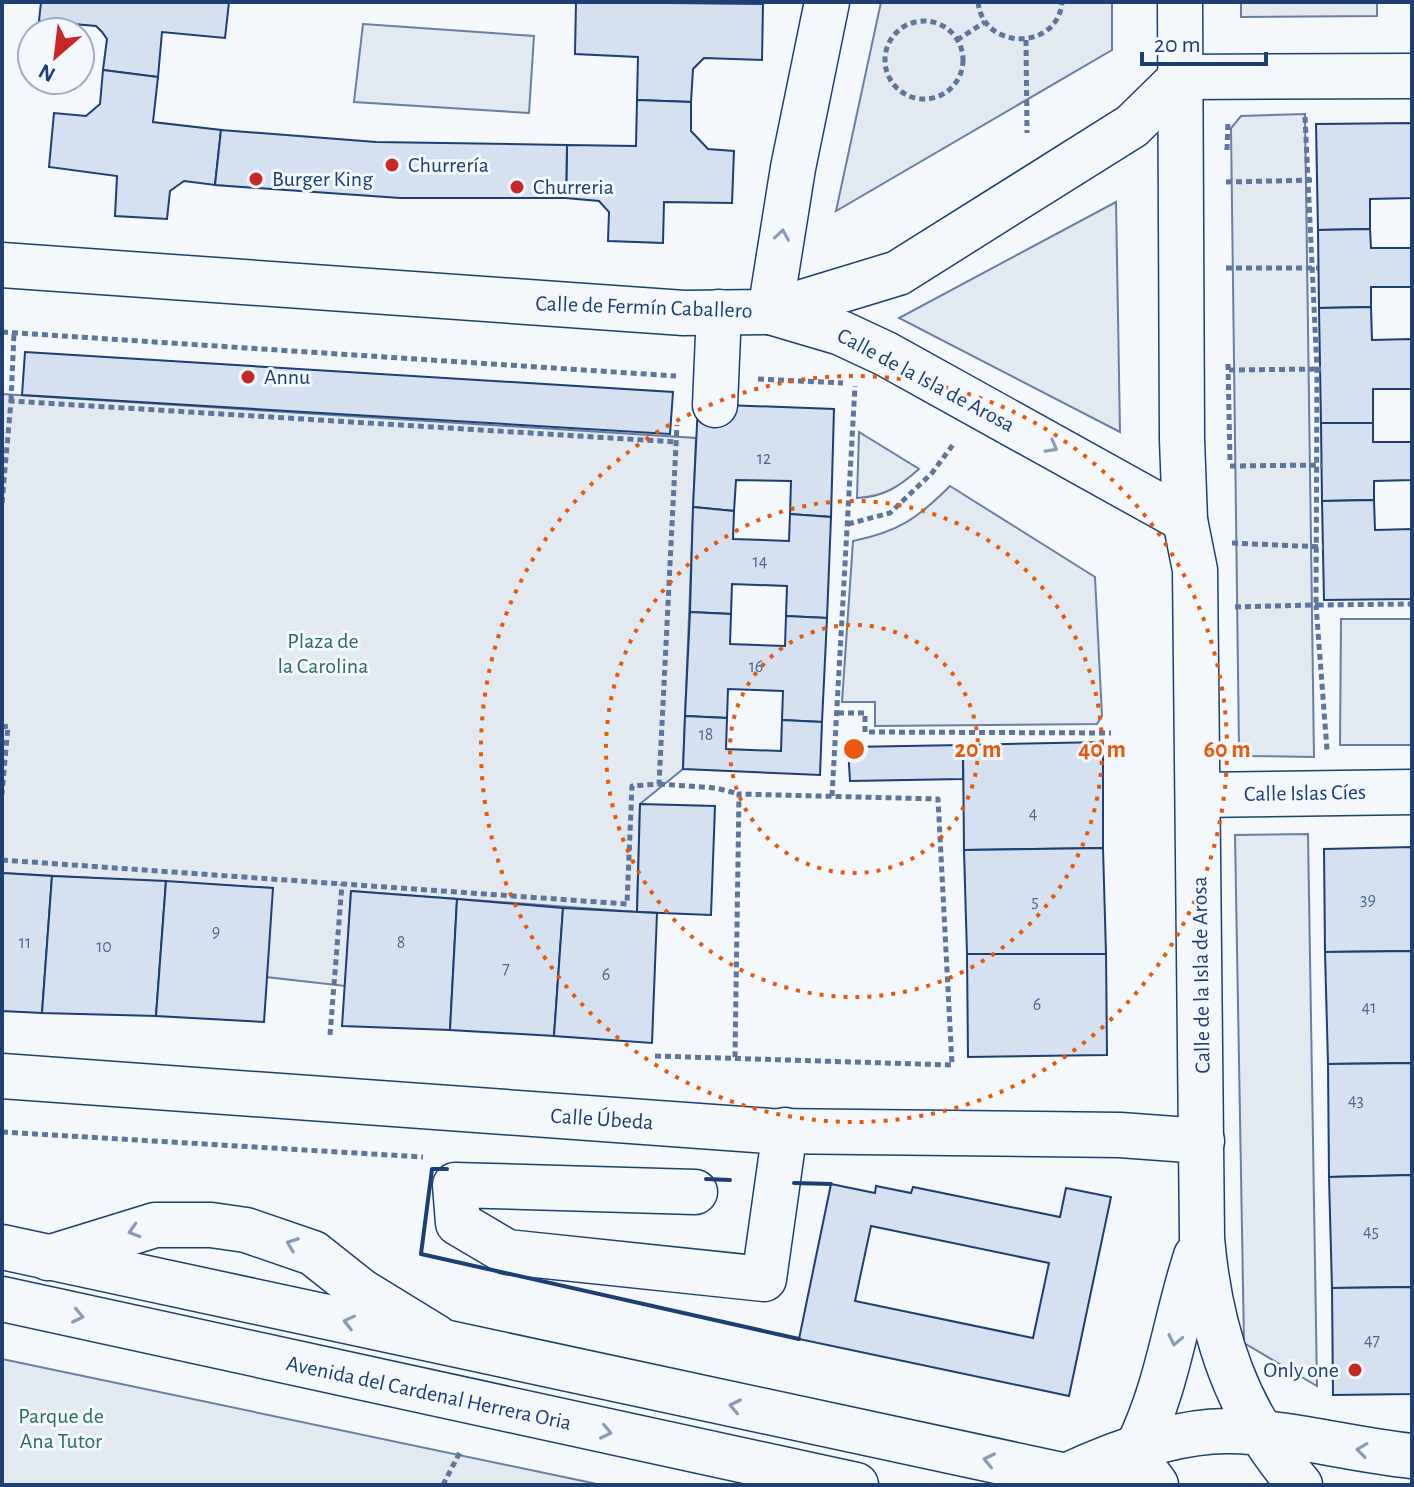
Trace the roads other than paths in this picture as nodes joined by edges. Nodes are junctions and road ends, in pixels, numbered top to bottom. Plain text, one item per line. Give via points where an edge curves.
1 (827, 2) edge
2 (1180, 2) edge
3 (1412, 76) edge
4 (1182, 77) junction
5 (2, 265) edge
6 (719, 312) junction
7 (770, 312) junction
8 (716, 391) road end
9 (1185, 520) junction
10 (1412, 792) edge
11 (1198, 795) junction
12 (2, 1076) edge
13 (785, 1130) junction
14 (1202, 1141) junction
15 (695, 1192) dead end
16 (1202, 1238) junction
17 (2, 1247) edge
18 (48, 1258) junction
19 (2, 1299) edge
20 (452, 1346) junction
21 (1249, 1415) junction
22 (1412, 1456) edge
23 (1146, 1467) edge
24 (1066, 1476) junction
25 (856, 1485) edge
26 (1108, 1485) edge
27 (1300, 1485) edge

7 -> 1 street
2 - 4 street, Calle de la Isla de Arosa
3 - 4 street
4 - 7 street, Calle de Fermín Caballero via 1132,126 898,273
4 - 9 street, Calle de la Isla de Arosa
5 - 6 street, Calle de Fermín Caballero
6 - 7 street, Calle de Fermín Caballero
6 - 8 street
7 -> 9 street, Calle de la Isla de Arosa via 841,333 886,354
9 - 11 street, Calle de la Isla de Arosa via 1195,570
10 - 11 street, Calle Islas Cíes
11 - 14 street, Calle de la Isla de Arosa
12 - 13 street, Calle Úbeda
13 - 14 street, Calle Úbeda
13 - 15 street via 764,1279 507,1252 458,1223 455,1185
14 - 16 street, Calle de la Isla de Arosa
16 - 21 street, Calle de la Isla de Arosa via 1217,1338
16 -> 23 street, Calle de la Isla de Arosa via 1153,1415
17 - 18 street
20 -> 18 street
20 -> 18 street via 394,1313 313,1253 246,1230 155,1225
19 -> 25 street, Avenida del Cardenal Herrera Oria
24 -> 20 street
22 -> 21 street via 1313,1440
21 - 23 street via 1196,1433
21 - 27 street
23 - 24 street
24 - 26 street

